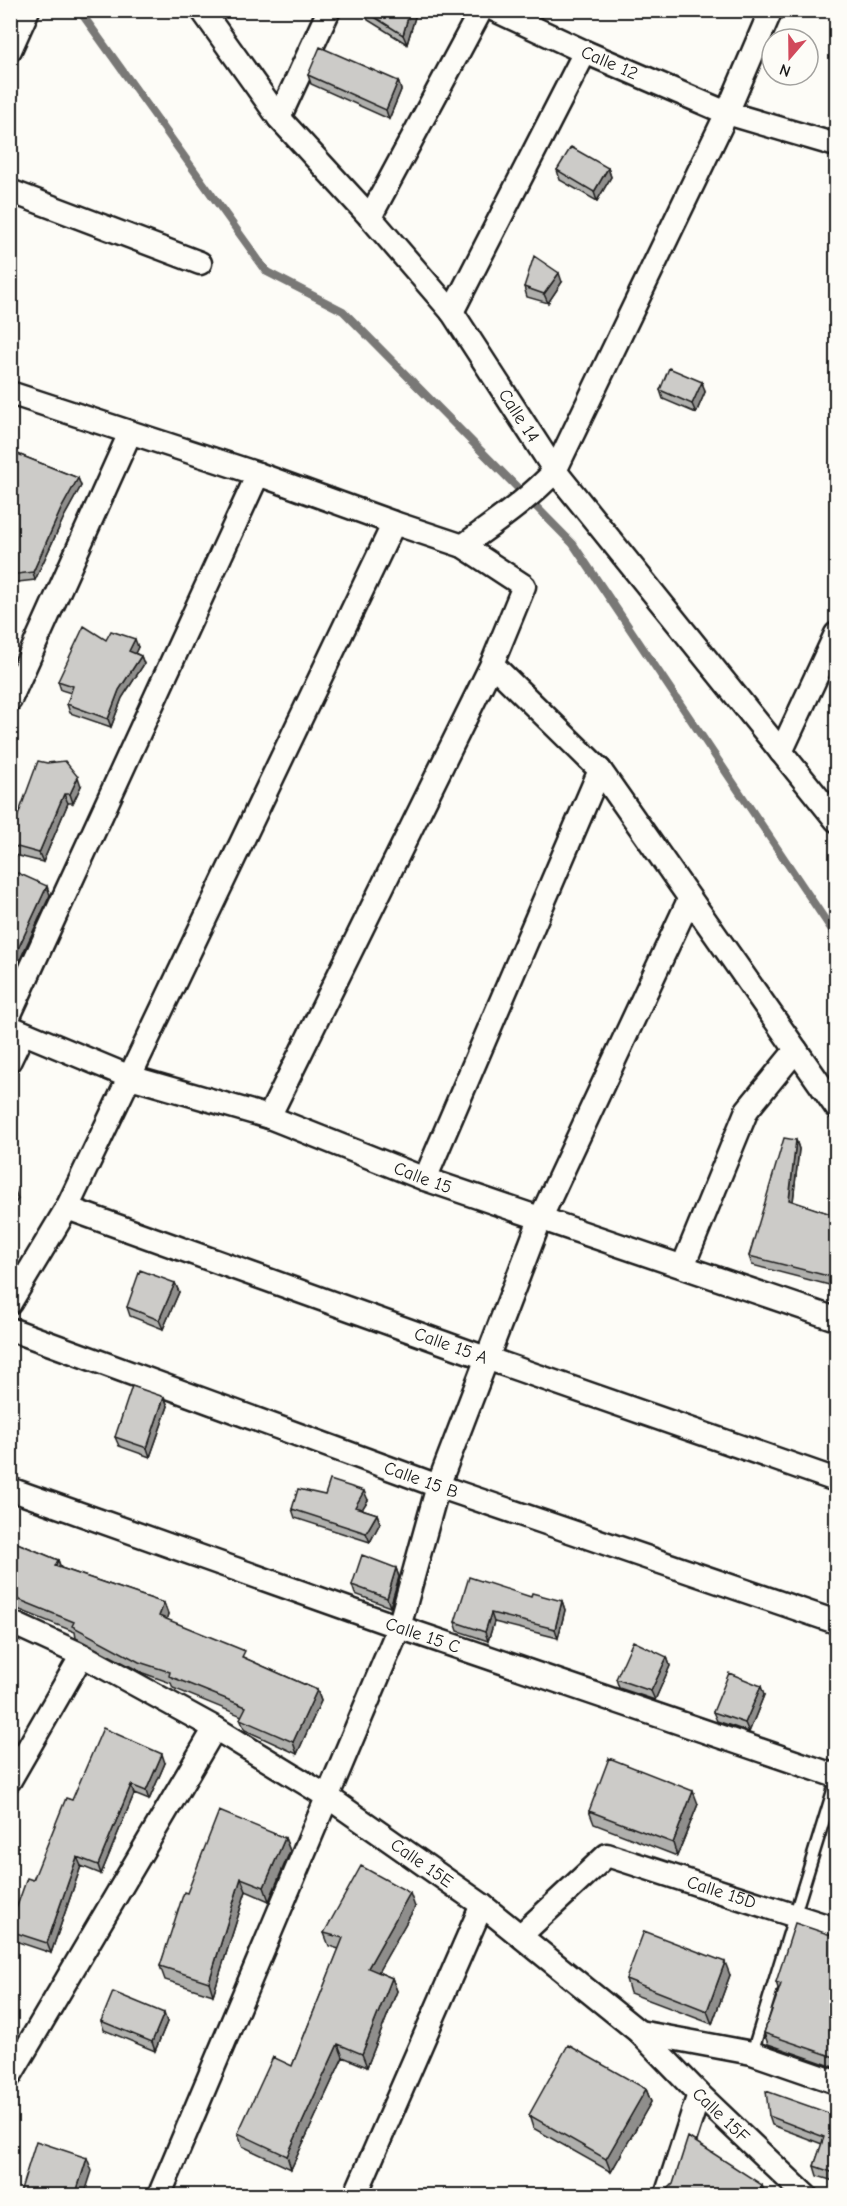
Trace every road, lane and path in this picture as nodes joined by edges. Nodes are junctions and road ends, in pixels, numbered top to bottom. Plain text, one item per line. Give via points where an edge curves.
1 (28, 10) edge
2 (202, 10) edge
3 (329, 10) edge
4 (481, 10) edge
5 (495, 10) edge
6 (771, 10) edge
7 (10, 50) edge
8 (585, 52) junction
9 (727, 113) junction
10 (279, 118) junction
11 (837, 145) edge
12 (10, 191) edge
13 (370, 217) junction
14 (200, 263) dead end
15 (452, 312) junction
16 (10, 393) edge
17 (130, 434) junction
18 (258, 474) junction
19 (549, 478) junction
20 (394, 523) junction
21 (463, 546) junction
22 (837, 634) edge
23 (492, 664) junction
24 (10, 700) edge
25 (781, 752) junction
26 (600, 770) junction
27 (837, 820) edge
28 (689, 900) junction
29 (10, 1014) edge
30 (17, 1030) edge
31 (796, 1050) junction
32 (10, 1060) edge
33 (130, 1077) junction
34 (837, 1107) edge
35 (269, 1117) junction
36 (425, 1179) junction
37 (67, 1208) junction
38 (541, 1217) junction
39 (683, 1266) junction
40 (10, 1302) edge
41 (837, 1319) edge
42 (10, 1329) edge
43 (486, 1358) junction
44 (837, 1480) edge
45 (438, 1486) junction
46 (10, 1489) edge
47 (10, 1622) edge
48 (837, 1622) edge
49 (399, 1627) junction
50 (82, 1655) junction
51 (215, 1728) junction
52 (837, 1779) edge
53 (10, 1780) edge
54 (328, 1797) junction
55 (482, 1905) junction
56 (795, 1916) junction
57 (837, 1929) edge
58 (521, 1935) junction
59 (639, 2032) junction
60 (752, 2053) junction
61 (10, 2076) edge
62 (837, 2082) edge
63 (699, 2094) junction
64 (159, 2196) edge
65 (355, 2196) edge
66 (666, 2196) edge
67 (806, 2196) edge

1 - 7 street
2 - 10 street, Calle 14
3 - 10 street
4 - 13 street
5 - 8 street, Calle 12
6 - 9 street
8 - 9 street, Calle 12
8 - 15 street
9 - 11 street, Calle 12
9 - 19 street
10 - 13 street, Calle 14
12 - 14 street
13 - 15 street, Calle 14
15 - 19 street, Calle 14
16 - 17 street
17 - 18 street
17 - 24 street
18 - 20 street
18 - 29 street
19 - 21 street
19 - 25 street, Calle 14
20 - 21 street
20 - 33 street
21 - 23 street via 524,586
22 - 25 street
23 - 26 street
23 - 35 street
25 - 27 street, Calle 14
26 - 28 street
26 - 36 street
28 - 31 street
28 - 38 street
30 - 32 street
30 - 33 street, Calle 15
31 - 34 street
31 - 39 street via 747,1110
33 - 35 street, Calle 15
33 - 37 street
35 - 36 street, Calle 15
36 - 38 street, Calle 15
37 - 40 street
37 - 43 street, Calle 15 A
38 - 39 street, Calle 15
38 - 43 street
39 - 41 street, Calle 15
42 - 45 street, Calle 15 B
43 - 44 street, Calle 15 A
43 - 45 street
45 - 48 street, Calle 15 B
45 - 49 street
46 - 49 street, Calle 15 C
47 - 50 street, Calle 15E
49 - 52 street, Calle 15 C
49 - 54 street
50 - 51 street, Calle 15E
50 - 53 street
51 - 54 street, Calle 15E
51 - 61 street
52 - 56 lane
54 - 55 street, Calle 15E
54 - 64 street
55 - 58 street, Calle 15E
55 - 65 street
56 - 57 street, Calle 15D
56 - 58 street, Calle 15D via 607,1854
56 - 60 lane
58 - 59 street, Calle 15E
59 - 60 street, Calle 15E
59 - 63 street, Calle 15F
60 - 62 street, Calle 15E
63 - 66 street
63 - 67 street, Calle 15F

